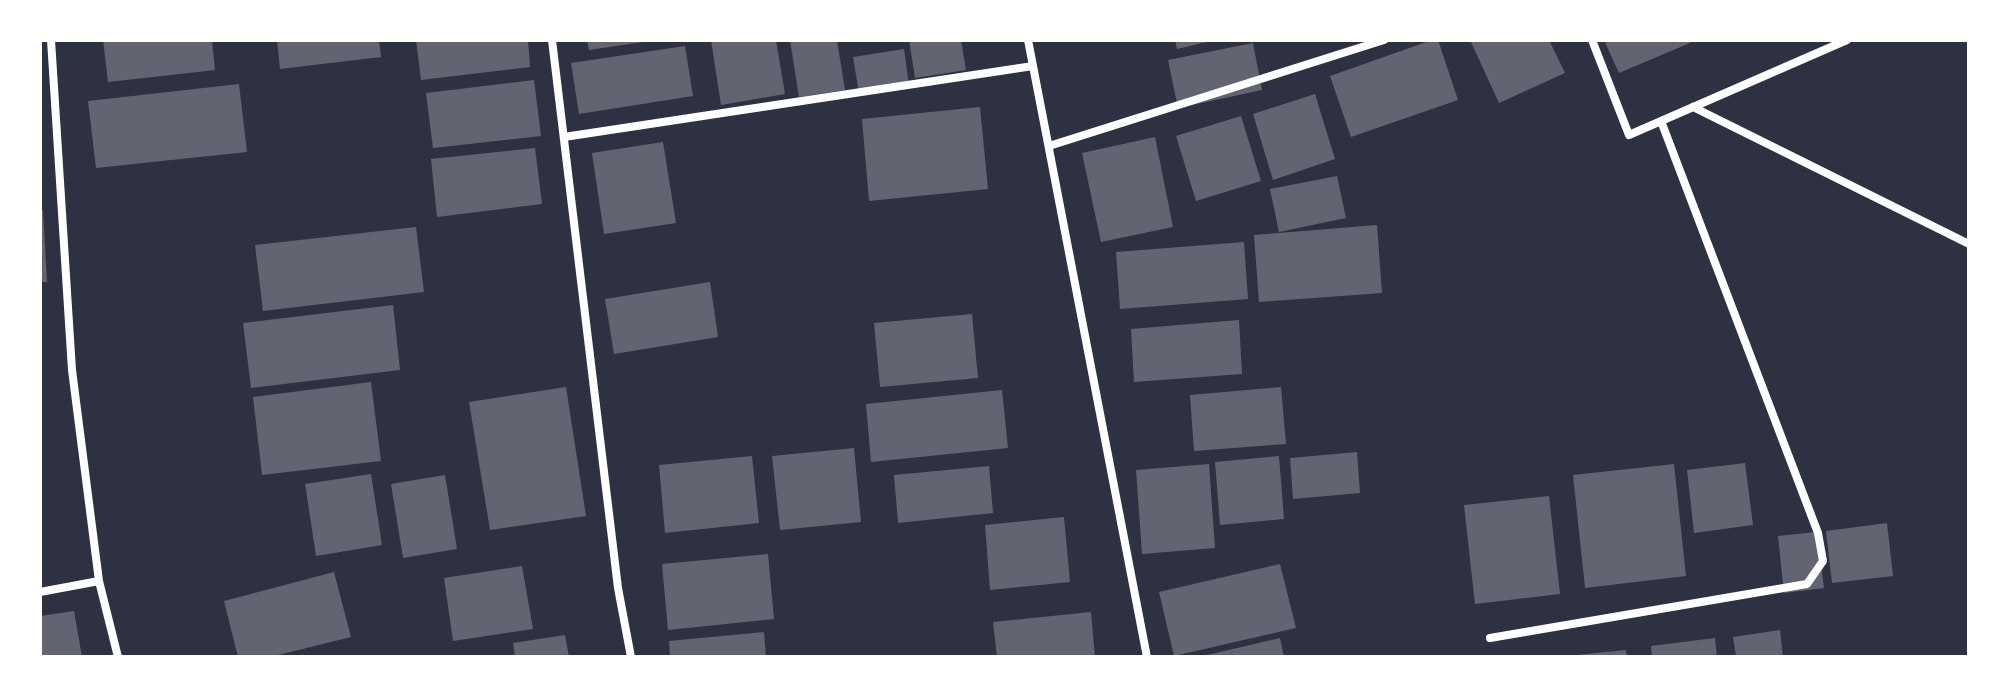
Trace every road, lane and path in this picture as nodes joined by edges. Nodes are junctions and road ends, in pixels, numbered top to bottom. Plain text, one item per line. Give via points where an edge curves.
1 (51, 40) edge
2 (552, 40) edge
3 (1028, 40) edge
4 (1384, 40) edge
5 (1592, 40) edge
6 (1847, 40) edge
7 (1033, 66) junction
8 (1693, 107) junction
9 (1661, 121) junction
10 (564, 137) junction
11 (1049, 146) junction
12 (1969, 244) edge
13 (99, 581) junction
14 (40, 592) edge
15 (1490, 638) dead end
16 (118, 657) edge
17 (631, 657) edge
18 (1147, 657) edge

1 - 13 street via 72,370
2 - 10 street
3 - 7 street
4 - 11 street
5 - 9 street via 1629,135
6 - 8 street
7 - 10 street
7 - 11 street
8 - 9 street
8 - 12 street
9 - 15 street via 1818,533 1823,561 1807,584
10 - 17 street via 618,588
11 - 18 street
13 - 14 street
13 - 16 street

